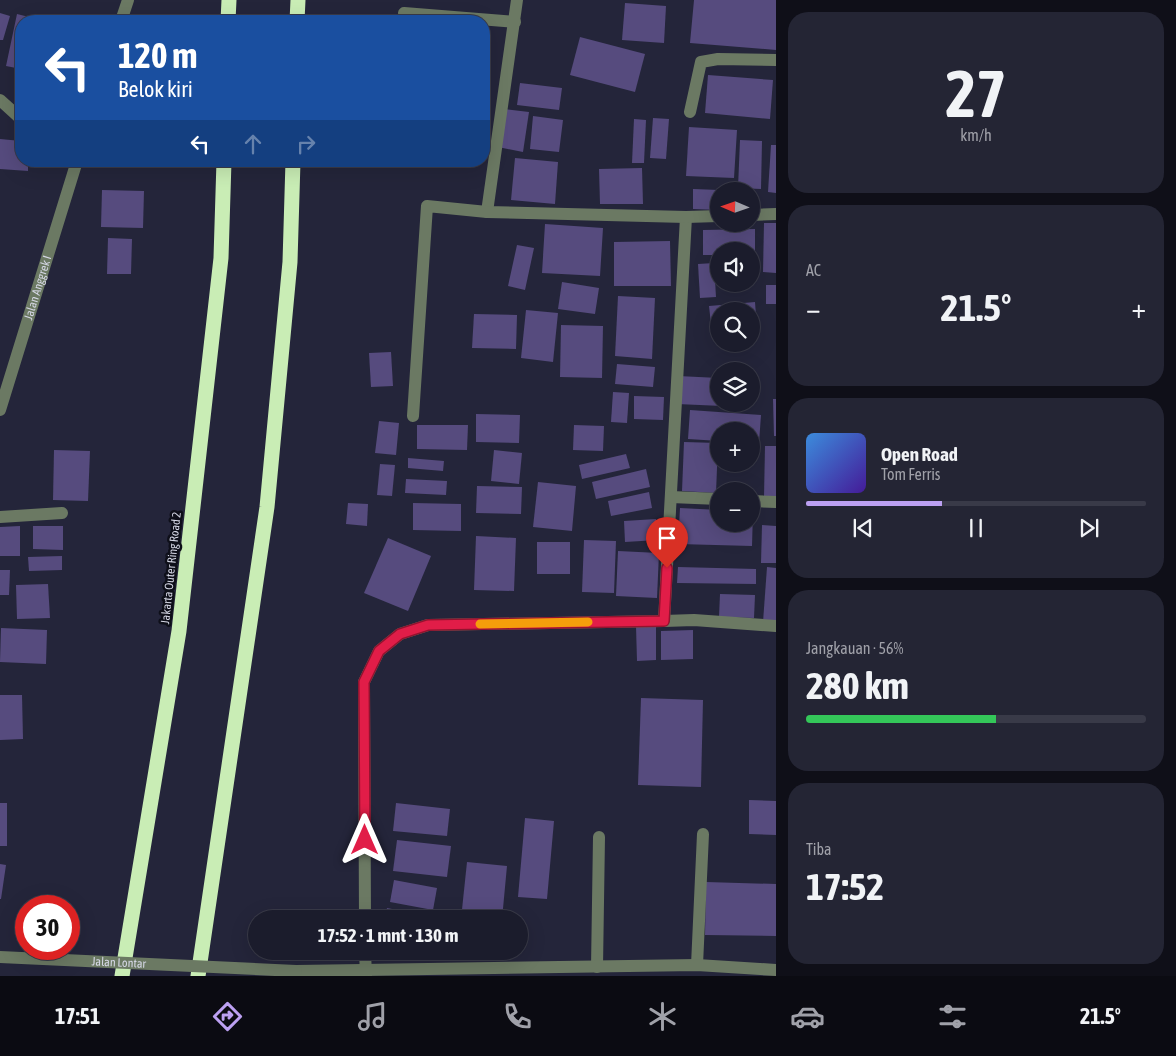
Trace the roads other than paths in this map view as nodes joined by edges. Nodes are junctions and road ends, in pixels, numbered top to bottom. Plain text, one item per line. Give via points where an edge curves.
1 (128, 0) edge
2 (229, 0) edge
3 (298, 0) edge
4 (517, 0) edge
5 (404, 13) dead end
6 (123, 15) edge
7 (228, 15) edge
8 (297, 15) edge
9 (429, 15) edge
10 (490, 20) edge
11 (515, 22) junction
12 (776, 60) edge
13 (0, 100) edge
14 (690, 112) dead end
15 (15, 114) edge
16 (73, 167) edge
17 (224, 167) edge
18 (293, 167) edge
19 (487, 212) junction
20 (776, 214) edge
21 (760, 215) edge
22 (710, 216) edge
23 (686, 217) junction
24 (0, 410) edge
25 (413, 416) dead end
26 (671, 497) junction
27 (710, 499) edge
28 (760, 501) edge
29 (776, 502) edge
30 (62, 514) dead end
31 (0, 517) edge
32 (664, 621) junction
33 (776, 626) edge
34 (703, 834) dead end
35 (599, 837) dead end
36 (365, 910) edge
37 (0, 957) edge
38 (366, 960) edge
39 (697, 964) junction
40 (597, 966) junction
41 (776, 970) edge
42 (366, 973) edge
43 (122, 976) edge
44 (198, 976) edge

1 - 6 street
2 - 7 highway
3 - 8 highway
4 - 11 street
5 - 9 street
10 - 11 street
11 - 19 street
12 - 14 street via 718,59 701,62
13 - 15 street
16 - 24 street, Jalan Anggrek I
17 - 43 highway, Jakarta Outer Ring Road 2 via 221,258 179,631
18 - 44 highway via 290,262 267,507
19 - 23 street
19 - 25 street via 426,206
20 - 21 street
22 - 23 street
23 - 26 street
26 - 27 street
26 - 32 street
28 - 29 street
30 - 31 street
32 - 33 street
32 - 36 street via 428,625 400,634 379,651 364,682
34 - 39 street
35 - 40 street
37 - 42 street, Jalan Lontar, bridge
38 - 42 street
39 - 40 street, Jalan Lontar
39 - 41 street, Jalan Lontar
40 - 42 street, Jalan Lontar

